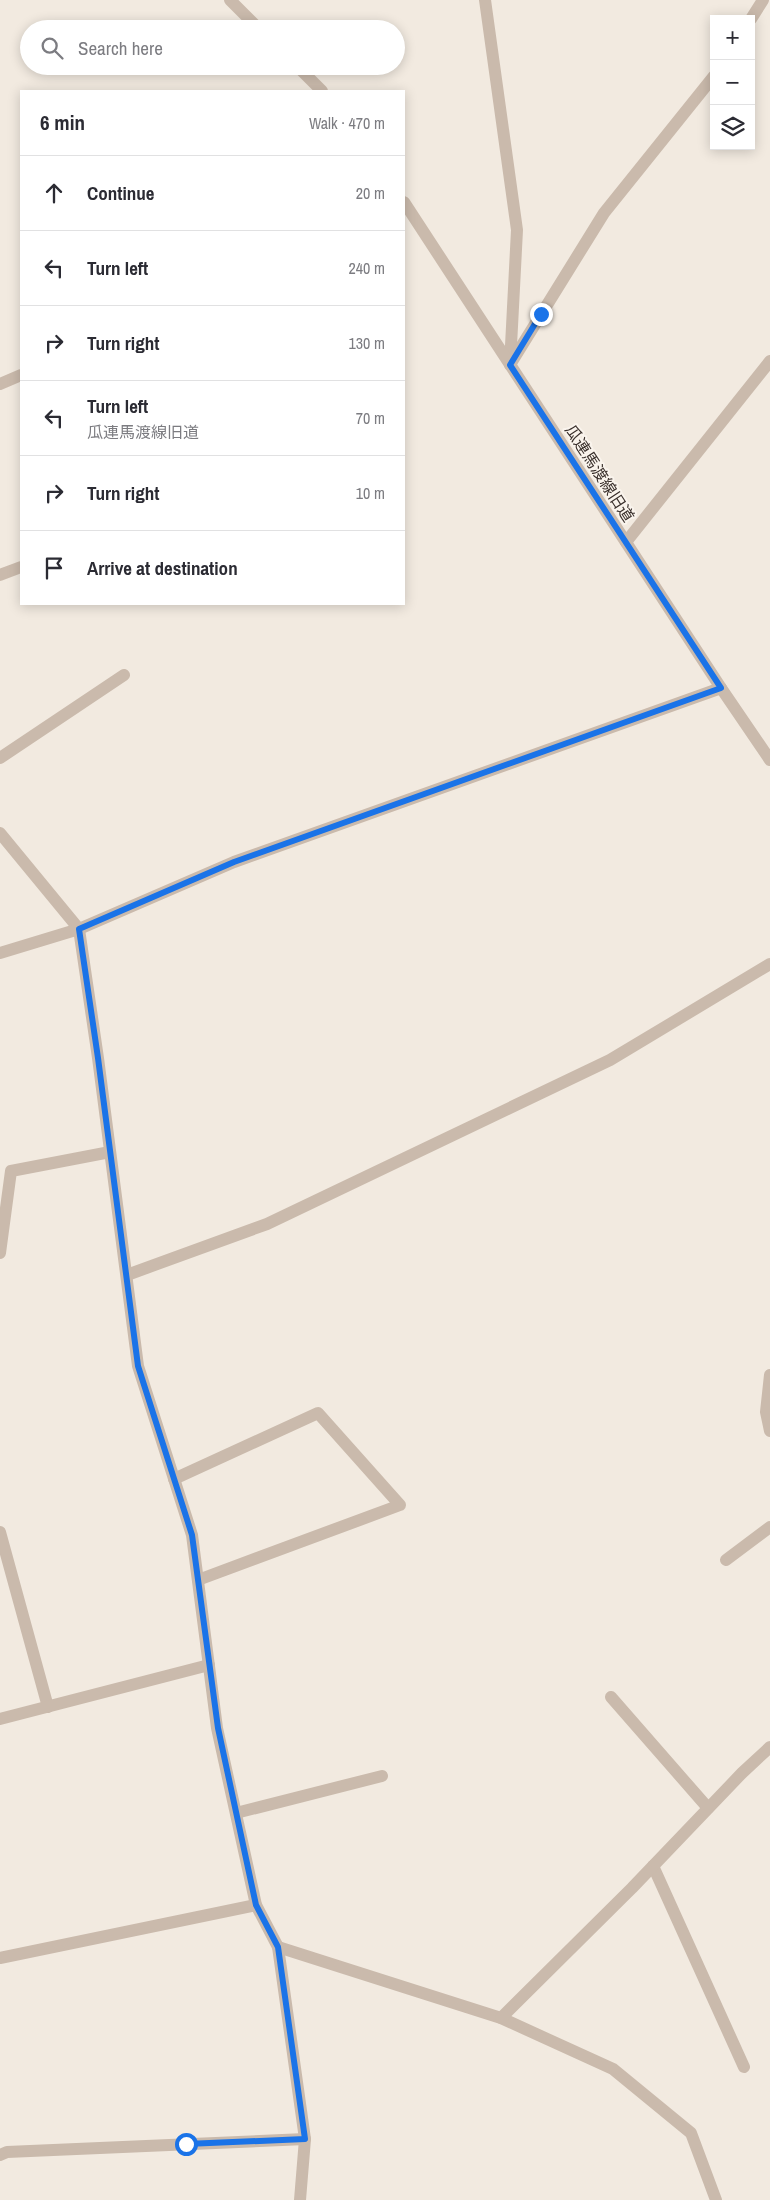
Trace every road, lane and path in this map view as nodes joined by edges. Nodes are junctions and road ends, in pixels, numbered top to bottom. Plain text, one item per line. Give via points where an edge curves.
1 (230, 0) edge
2 (485, 0) edge
3 (763, 0) edge
4 (754, 15) edge
5 (250, 20) edge
6 (305, 75) edge
7 (710, 81) edge
8 (321, 90) edge
9 (405, 204) edge
10 (770, 360) edge
11 (510, 365) junction
12 (20, 375) edge
13 (0, 384) edge
14 (626, 542) junction
15 (20, 567) edge
16 (0, 575) edge
17 (124, 675) dead end
18 (721, 688) junction
19 (0, 758) edge
20 (770, 760) edge
21 (0, 833) edge
22 (79, 929) junction
23 (0, 953) edge
24 (770, 964) edge
25 (110, 1152) junction
26 (0, 1253) edge
27 (126, 1275) junction
28 (770, 1375) edge
29 (770, 1431) edge
30 (174, 1479) junction
31 (770, 1528) edge
32 (0, 1532) edge
33 (726, 1560) dead end
34 (198, 1580) junction
35 (209, 1664) junction
36 (611, 1697) dead end
37 (48, 1707) junction
38 (0, 1719) edge
39 (770, 1747) edge
40 (382, 1776) dead end
41 (708, 1808) junction
42 (236, 1814) junction
43 (653, 1866) junction
44 (256, 1905) junction
45 (278, 1947) junction
46 (0, 1958) edge
47 (501, 2018) junction
48 (744, 2067) dead end
49 (305, 2139) junction
50 (0, 2155) edge
51 (300, 2200) edge
52 (716, 2200) edge

1 - 5 street
2 - 11 street via 517,230
3 - 4 street
6 - 8 street
7 - 11 street via 604,213
9 - 11 street, 瓜連馬渡線旧道
10 - 14 street
11 - 14 street, 瓜連馬渡線旧道
12 - 13 street
14 - 18 street, 瓜連馬渡線旧道
15 - 16 street
17 - 19 street
18 - 20 street, 瓜連馬渡線旧道
18 - 22 street via 234,862
21 - 22 street
22 - 23 street
22 - 25 street
24 - 27 street via 610,1060 266,1224
25 - 26 street via 11,1172
25 - 27 street
27 - 30 street via 138,1366
28 - 29 street via 766,1412
30 - 34 street via 192,1535
30 - 34 street via 318,1413 400,1505
31 - 33 street
32 - 37 street
34 - 35 street
35 - 37 street
35 - 42 street
36 - 41 street
37 - 38 street
39 - 41 street
40 - 42 street
41 - 43 street
42 - 44 street
43 - 47 street
43 - 48 street
44 - 45 street
44 - 46 street
45 - 47 street
45 - 49 street
47 - 52 street via 613,2069 691,2133
49 - 50 street via 7,2152
49 - 51 street

